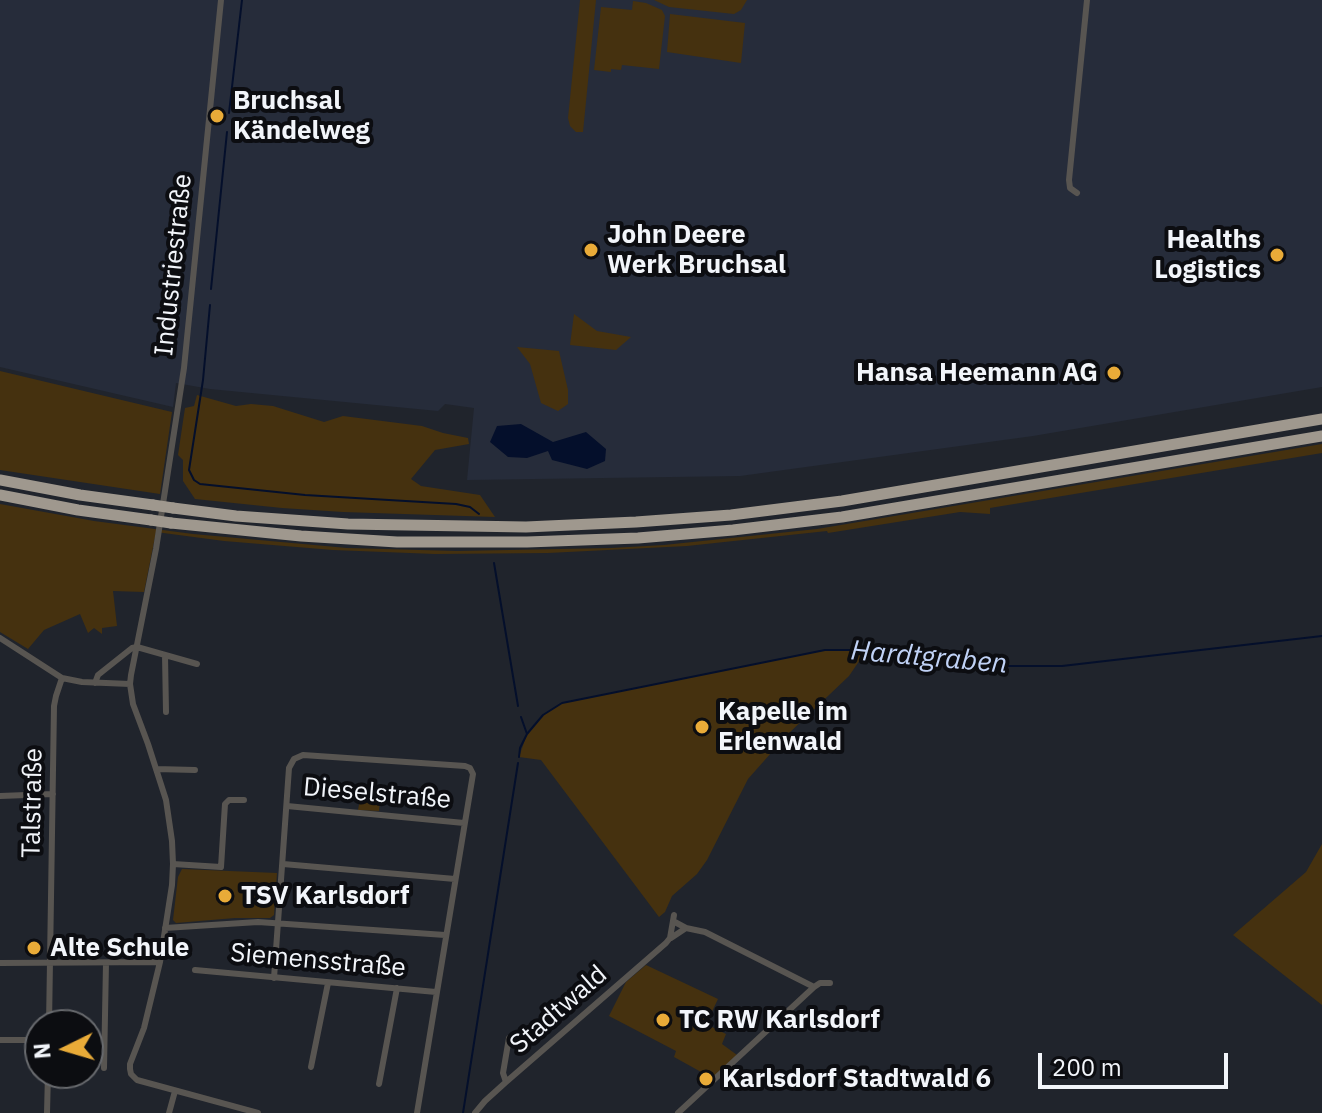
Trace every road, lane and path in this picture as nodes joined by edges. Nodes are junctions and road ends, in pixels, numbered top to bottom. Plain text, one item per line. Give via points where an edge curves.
1 (221, 0) edge
2 (1087, 0) edge
3 (1077, 193) dead end
4 (1322, 419) edge
5 (1322, 436) edge
6 (0, 480) edge
7 (0, 495) edge
8 (0, 638) edge
9 (137, 647) junction
10 (165, 655) junction
11 (197, 664) dead end
12 (62, 678) junction
13 (95, 683) junction
14 (130, 684) junction
15 (166, 712) dead end
16 (156, 769) junction
17 (195, 770) dead end
18 (53, 794) junction
19 (0, 796) edge
20 (244, 800) dead end
21 (287, 806) junction
22 (464, 823) junction
23 (173, 864) junction
24 (283, 864) junction
25 (455, 879) junction
26 (279, 924) junction
27 (165, 928) junction
28 (686, 928) junction
29 (445, 935) junction
30 (670, 938) junction
31 (50, 962) junction
32 (160, 962) junction
33 (0, 963) edge
34 (106, 963) junction
35 (195, 970) dead end
36 (274, 978) junction
37 (797, 980) junction
38 (328, 983) junction
39 (830, 983) dead end
40 (814, 987) junction
41 (397, 988) junction
42 (436, 992) junction
43 (800, 1000) junction
44 (49, 1009) edge
45 (509, 1038) dead end
46 (0, 1040) edge
47 (24, 1040) edge
48 (311, 1067) dead end
49 (104, 1068) dead end
50 (506, 1082) junction
51 (379, 1084) dead end
52 (48, 1089) edge
53 (175, 1091) junction
54 (47, 1113) edge
55 (169, 1113) edge
56 (258, 1113) edge
57 (417, 1113) edge
58 (475, 1113) edge
59 (678, 1113) edge

1 - 9 street, Industriestraße via 187,341
2 - 3 street via 1069,180
4 - 6 highway, bridge via 842,501 731,515 526,527 268,519
5 - 7 highway, bridge via 842,517 638,538 397,542 301,536 171,523
8 - 12 street
9 - 10 street
9 - 13 street via 98,675
9 - 14 street, Industriestraße
10 - 11 street
10 - 15 street
12 - 13 street
12 - 18 street, Talstraße via 54,706
13 - 14 street
14 - 16 street
16 - 17 street
16 - 23 street via 170,821
18 - 19 street
18 - 31 street, Talstraße
20 - 23 street via 225,804 221,867
21 - 22 street, Dieselstraße
21 - 22 street via 289,768 303,755 465,766 473,774
21 - 24 street
22 - 25 street
23 - 27 street
24 - 25 street
24 - 26 street
25 - 29 street
26 - 27 street
26 - 29 street
26 - 36 street
27 - 32 street
28 - 30 street, Stadtwald
28 - 30 street via 674,918
28 - 37 street via 705,932
29 - 42 street
30 - 50 street, Stadtwald
31 - 33 street
31 - 34 street
31 - 44 street, Talstraße
32 - 34 street
32 - 53 street via 130,1069 137,1080
34 - 49 street
35 - 36 street, Siemensstraße
36 - 38 street, Siemensstraße
37 - 40 street
37 - 43 street
38 - 41 street, Siemensstraße
38 - 48 street
39 - 40 street
40 - 43 street
41 - 42 street, Siemensstraße
41 - 51 street
42 - 57 street
43 - 59 street
45 - 50 street
46 - 47 street
50 - 58 street, Stadtwald
52 - 54 street
53 - 55 street
53 - 56 street

